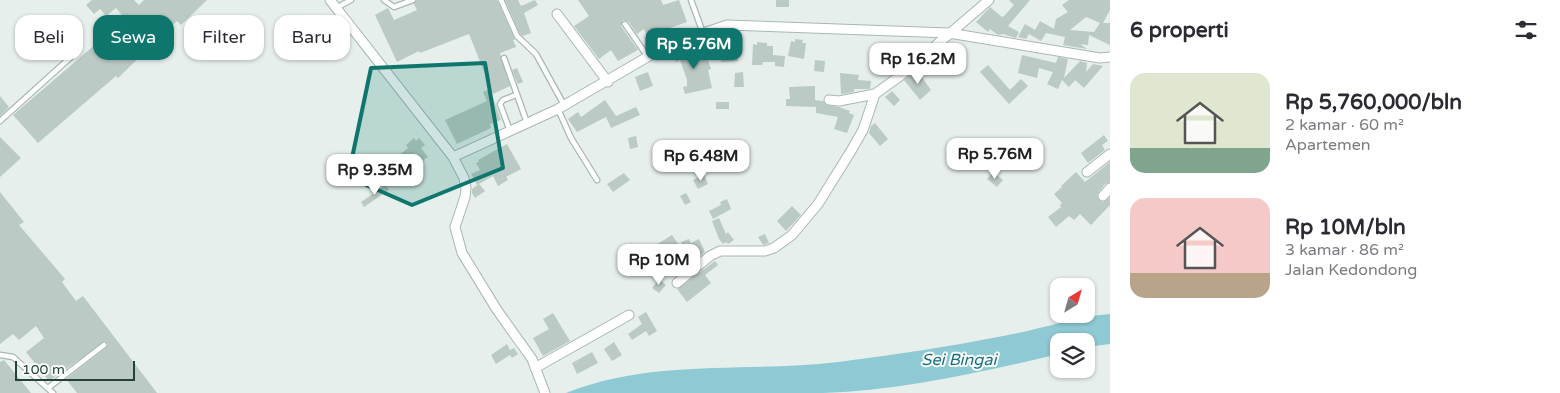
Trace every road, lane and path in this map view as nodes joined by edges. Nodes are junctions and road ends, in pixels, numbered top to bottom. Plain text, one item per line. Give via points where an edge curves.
1 (330, 0) edge
2 (351, 0) edge
3 (384, 0) edge
4 (413, 0) edge
5 (501, 0) edge
6 (691, 0) edge
7 (989, 0) edge
8 (336, 8) junction
9 (557, 14) dead end
10 (625, 24) dead end
11 (703, 33) junction
12 (949, 33) junction
13 (648, 57) junction
14 (1110, 57) edge
15 (504, 58) dead end
16 (69, 60) edge
17 (608, 82) junction
18 (875, 94) junction
19 (516, 95) junction
20 (830, 100) dead end
21 (561, 108) junction
22 (0, 121) edge
23 (527, 124) junction
24 (510, 131) junction
25 (1110, 154) edge
26 (453, 157) junction
27 (1087, 172) dead end
28 (597, 180) dead end
29 (1110, 188) edge
30 (1103, 196) dead end
31 (677, 283) dead end
32 (629, 315) dead end
33 (104, 345) dead end
34 (0, 355) edge
35 (537, 372) junction
36 (48, 388) junction
37 (53, 393) edge
38 (545, 393) edge

1 - 8 street
2 - 8 lane
3 - 4 lane via 394,7
5 - 21 lane via 518,36 536,54
6 - 11 lane
7 - 12 street
8 - 26 street
9 - 17 street
10 - 13 lane
11 - 12 street via 728,25
11 - 13 street via 677,41
12 - 14 street
12 - 18 street
13 - 17 street
15 - 19 lane
16 - 22 lane
17 - 21 street
18 - 20 street
18 - 31 street via 863,130 851,151 818,204 792,235 764,251 720,251
19 - 23 lane
19 - 24 lane via 500,104
21 - 23 street
21 - 28 lane via 571,138
23 - 24 street
24 - 26 street
25 - 27 street
26 - 35 street via 466,188 455,227 462,252 532,359
29 - 30 street
32 - 35 street
33 - 36 lane
34 - 36 lane via 13,357
35 - 38 street
36 - 37 lane

